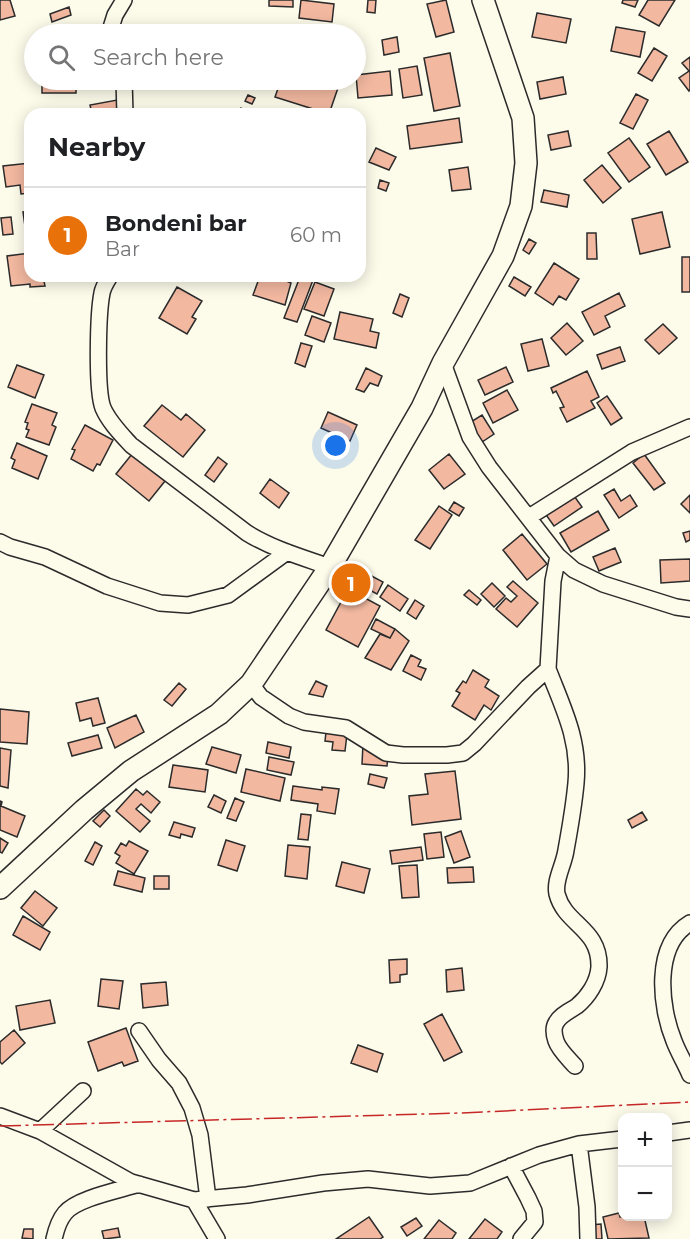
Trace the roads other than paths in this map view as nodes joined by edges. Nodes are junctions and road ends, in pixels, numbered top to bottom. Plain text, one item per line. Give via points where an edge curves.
1 (124, 0) edge
2 (483, 0) edge
3 (112, 24) edge
4 (124, 90) edge
5 (125, 108) edge
6 (107, 282) edge
7 (443, 363) junction
8 (690, 427) edge
9 (529, 517) junction
10 (0, 542) edge
11 (286, 552) junction
12 (558, 556) junction
13 (330, 567) junction
14 (690, 609) edge
15 (548, 669) junction
16 (251, 684) junction
17 (0, 888) edge
18 (690, 923) edge
19 (139, 1031) dead end
20 (575, 1066) dead end
21 (690, 1075) edge
22 (83, 1091) dead end
23 (0, 1116) edge
24 (690, 1130) edge
25 (40, 1131) junction
26 (672, 1132) edge
27 (618, 1139) edge
28 (579, 1144) junction
29 (511, 1166) junction
30 (139, 1184) junction
31 (201, 1200) junction
32 (54, 1239) edge
33 (218, 1239) edge
34 (521, 1239) edge
35 (588, 1239) edge

1 - 3 street
2 - 7 street via 523,118 526,163 521,206 503,256
4 - 5 street
6 - 11 street via 100,321 99,377 103,407 115,427 131,445 190,490 255,537
7 - 9 street via 471,437 489,467
7 - 13 street via 422,408
8 - 9 street via 632,452
9 - 12 street
10 - 11 street via 45,557 107,586 160,603 189,605 228,595
11 - 13 street
12 - 14 street via 574,570 603,584
12 - 15 street
13 - 16 street
15 - 16 street via 474,744 463,753 447,755 386,753 346,728 289,716 261,697
15 - 20 street via 577,756 566,852 556,887 565,909 593,941 599,966 591,991 561,1017 554,1030 556,1042
16 - 17 street via 219,714 131,771
18 - 21 street via 675,936 662,971 673,1039
19 - 31 street via 179,1083 192,1108 200,1135
22 - 25 street
23 - 25 street
24 - 26 street
25 - 30 street
27 - 28 street
28 - 29 street
28 - 35 street
29 - 31 street via 470,1183 430,1186 368,1179
29 - 34 street via 534,1211 535,1221
30 - 31 street
30 - 32 street via 83,1201 65,1212
31 - 33 street

